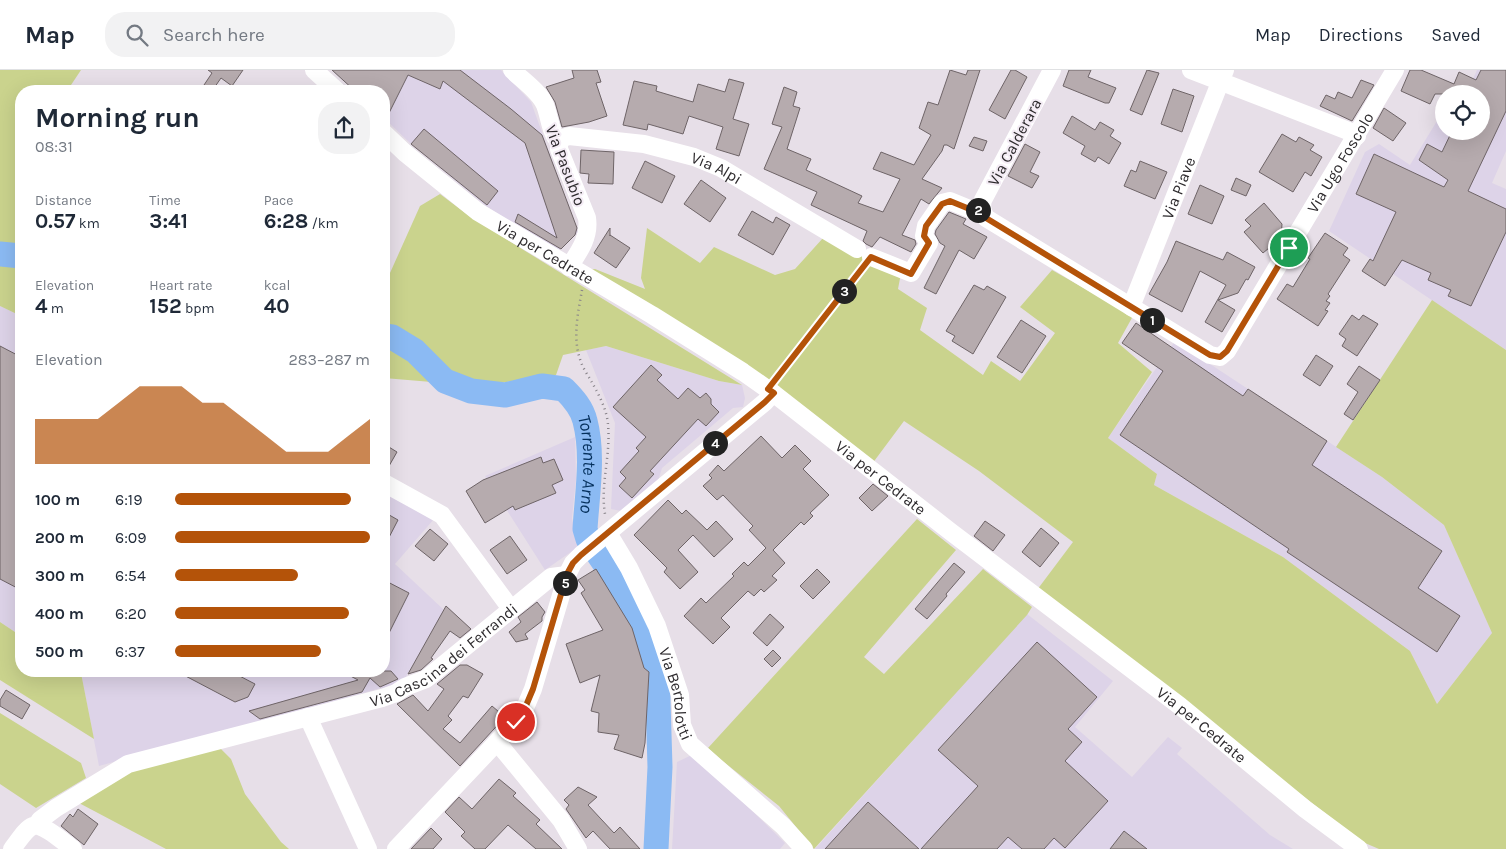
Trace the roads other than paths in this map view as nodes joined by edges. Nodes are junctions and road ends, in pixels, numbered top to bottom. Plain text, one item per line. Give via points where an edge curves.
1 (314, 70) edge
2 (512, 70) edge
3 (1052, 70) edge
4 (1191, 70) edge
5 (1396, 70) edge
6 (1223, 76) edge
7 (330, 85) edge
8 (1357, 136) junction
9 (390, 139) edge
10 (559, 142) junction
11 (982, 210) junction
12 (569, 267) junction
13 (1131, 307) junction
14 (771, 391) junction
15 (390, 486) edge
16 (605, 536) junction
17 (567, 574) junction
18 (511, 609) junction
19 (308, 717) junction
20 (497, 742) junction
21 (37, 825) junction
22 (12, 849) edge
23 (73, 849) edge
24 (368, 849) edge
25 (396, 849) edge
26 (578, 849) edge
27 (804, 849) edge
28 (1359, 849) edge

1 - 7 street
2 - 10 street, Via Pasubio via 544,103 554,136
3 - 11 street, Via Calderara via 983,200
4 - 6 street
5 - 8 street, Via Ugo Foscolo
6 - 8 street
6 - 13 street, Via Piave
8 - 13 street, Via Ugo Foscolo via 1227,351 1220,357 1210,355
9 - 12 street, Via per Cedrate via 478,212
10 - 11 street, Via Alpi via 569,136 634,143 694,157 721,168 864,253 911,274 929,243 924,236 926,226 942,204 950,201 972,210
10 - 12 street, Via Pasubio via 589,228
11 - 13 street via 986,218
12 - 14 street, Via per Cedrate via 652,315
14 - 16 street via 765,402
14 - 28 street, Via per Cedrate via 1180,706
15 - 18 street via 442,515
16 - 17 street via 581,555
16 - 27 street, Via Bertolotti via 629,568 657,626 680,695 682,725 690,744 784,826
17 - 18 street, Via Cascina dei Ferrandi via 551,576
17 - 20 street via 533,689 516,722
18 - 19 street, Via Cascina dei Ferrandi via 426,679 405,686 396,694
19 - 21 street, Via Cascina dei Ferrandi via 128,764 56,808
19 - 24 street
20 - 25 street
20 - 26 street via 560,820
21 - 22 street, Via Cascina dei Ferrandi via 32,826
21 - 23 street

